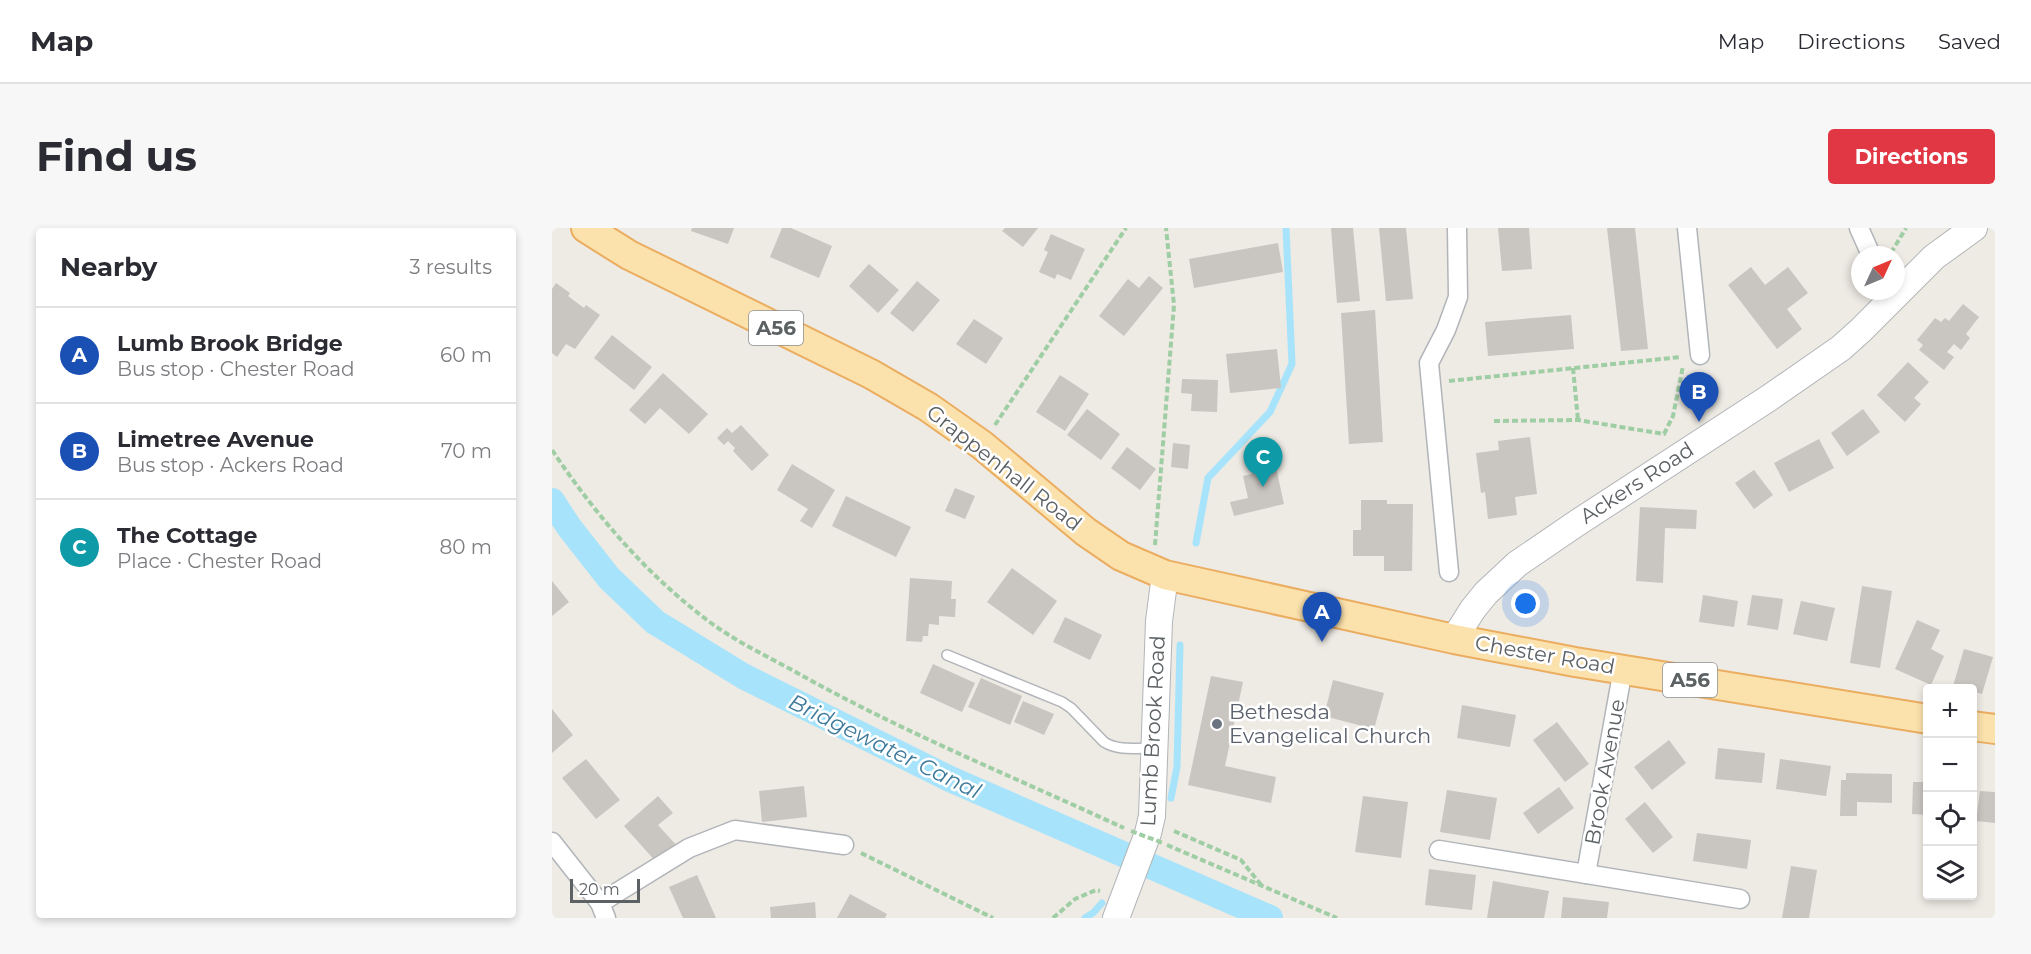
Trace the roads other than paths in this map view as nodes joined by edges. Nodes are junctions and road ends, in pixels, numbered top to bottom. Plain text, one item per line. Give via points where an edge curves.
1 (586, 228) edge
2 (1457, 228) edge
3 (1687, 228) edge
4 (1859, 228) edge
5 (1974, 228) edge
6 (1867, 246) edge
7 (1905, 284) edge
8 (1889, 300) edge
9 (1700, 355) dead end
10 (1449, 572) dead end
11 (1165, 575) junction
12 (1454, 639) junction
13 (947, 655) dead end
14 (1623, 669) junction
15 (1923, 718) edge
16 (1977, 727) edge
17 (1995, 729) edge
18 (1155, 748) junction
19 (552, 842) edge
20 (844, 845) road end
21 (1439, 850) dead end
22 (1586, 874) junction
23 (1740, 899) dead end
24 (1120, 909) edge
25 (603, 910) edge

1 - 11 main road, Grappenhall Road / A56 via 628,255 871,374 928,407 982,445 1093,537 1121,556
2 - 10 street via 1458,297 1429,363
3 - 9 street
4 - 6 street
5 - 7 street, Ackers Road
8 - 12 street, Ackers Road via 1860,331 1816,366 1517,564 1473,609
11 - 12 main road, Chester Road / A56
11 - 18 street, Lumb Brook Road via 1159,621
12 - 14 main road, Chester Road / A56
13 - 18 lane via 1062,702 1110,746
14 - 15 main road, Chester Road / A56
14 - 22 street, Brook Avenue
16 - 17 main road
18 - 24 street, Lumb Brook Road via 1152,816
19 - 25 street
20 - 25 street via 735,830 689,848
21 - 22 street, Brook Avenue
22 - 23 street, Brook Avenue

